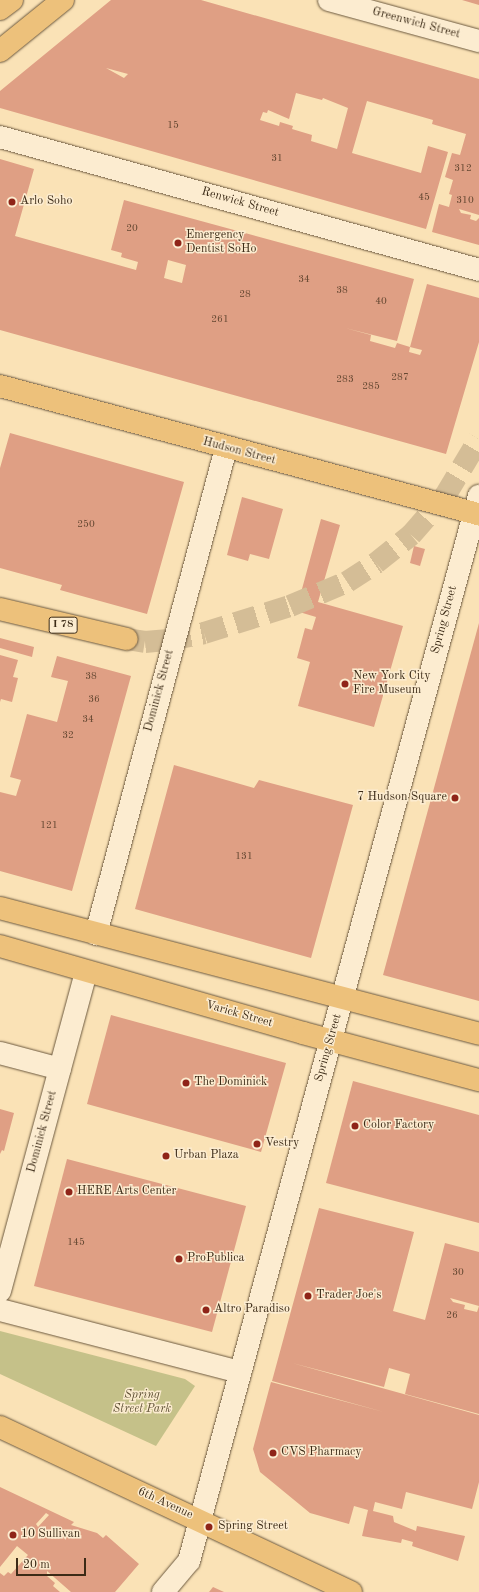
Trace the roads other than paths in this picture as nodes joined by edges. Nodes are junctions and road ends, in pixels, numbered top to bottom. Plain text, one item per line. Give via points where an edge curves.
1 (12, 0) edge
2 (63, 0) edge
3 (329, 0) edge
4 (0, 9) edge
5 (479, 41) edge
6 (0, 51) edge
7 (0, 137) edge
8 (479, 270) edge
9 (0, 386) edge
10 (226, 448) junction
11 (478, 508) edge
12 (0, 609) edge
13 (127, 639) tunnel mouth
14 (0, 908) edge
15 (96, 934) junction
16 (0, 946) edge
17 (86, 972) junction
18 (342, 999) junction
19 (479, 1034) edge
20 (330, 1041) junction
21 (0, 1053) edge
22 (60, 1069) junction
23 (479, 1080) edge
24 (0, 1291) edge
25 (0, 1310) edge
26 (240, 1372) junction
27 (0, 1427) edge
28 (200, 1520) junction
29 (163, 1592) edge
30 (351, 1592) edge

1 - 4 main road
2 - 6 main road
3 - 5 street, Greenwich Street
7 - 8 street, Renwick Street
9 - 10 main road, Hudson Street
10 - 11 main road, Hudson Street
10 - 15 street, Dominick Street
11 - 18 street, Spring Street
12 - 13 main road, I 78
14 - 15 main road
15 - 18 main road
16 - 17 main road, Varick Street
17 - 20 main road, Varick Street
17 - 22 street, Dominick Street
18 - 19 main road
18 - 20 street, Spring Street
20 - 23 main road, Varick Street
20 - 26 street, Spring Street
21 - 22 street
22 - 24 street, Dominick Street
25 - 26 street
26 - 28 street, Spring Street
27 - 28 main road, 6th Avenue
28 - 29 street, Spring Street via 189,1561
28 - 30 main road, 6th Avenue

